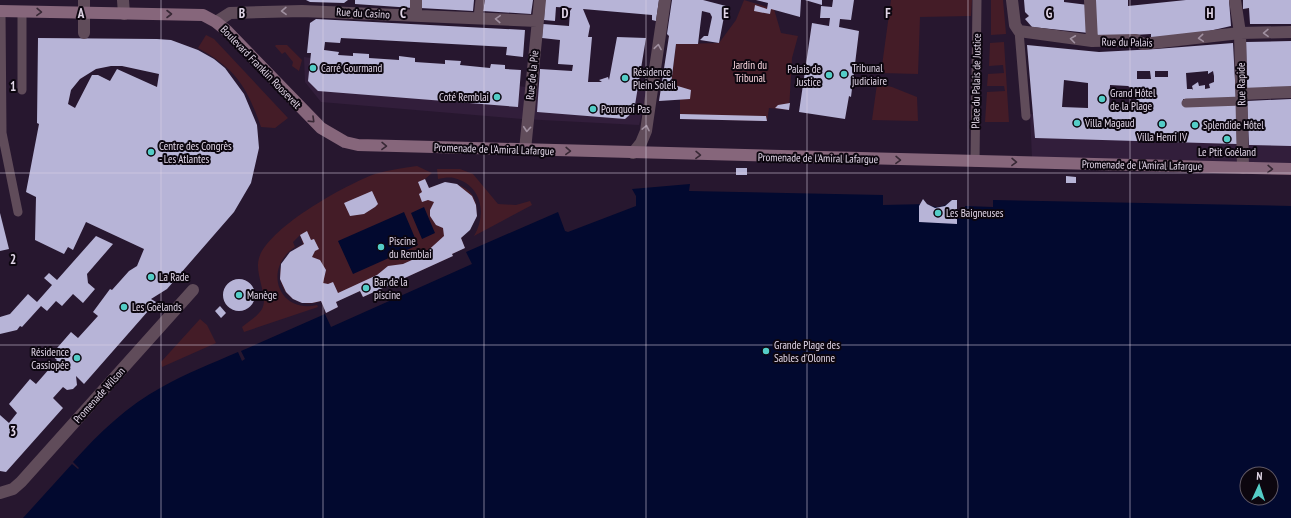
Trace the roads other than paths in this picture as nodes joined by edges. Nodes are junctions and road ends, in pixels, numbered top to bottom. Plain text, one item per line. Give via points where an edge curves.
1 (84, 0) edge
2 (123, 0) edge
3 (350, 0) edge
4 (416, 0) edge
5 (480, 0) edge
6 (540, 0) edge
7 (666, 0) edge
8 (977, 0) edge
9 (1012, 0) edge
10 (1090, 0) edge
11 (1235, 0) edge
12 (302, 6) edge
13 (1, 11) edge
14 (22, 12) junction
15 (350, 12) junction
16 (84, 14) junction
17 (124, 14) junction
18 (416, 16) junction
19 (478, 18) junction
20 (537, 21) junction
21 (216, 22) junction
22 (1017, 28) junction
23 (1291, 32) edge
24 (84, 33) dead end
25 (1240, 33) junction
26 (1092, 41) junction
27 (22, 90) dead end
28 (1291, 92) edge
29 (1242, 97) junction
30 (1186, 103) dead end
31 (1026, 116) dead end
32 (345, 142) joint
33 (525, 150) junction
34 (633, 153) junction
35 (975, 162) junction
36 (1243, 168) junction
37 (1291, 169) edge
38 (18, 212) dead end
39 (193, 290) dead end
40 (0, 493) edge

1 - 16 street
2 - 17 street
3 - 15 street
4 - 18 street
5 - 19 lane
6 - 20 street, Rue de la Pie
34 -> 7 street via 646,131
8 - 35 lane, Place du Palais de Justice
9 - 22 street
10 - 26 street
11 - 25 street, Rue Rapide
12 - 15 street, Rue du Casino
12 -> 21 street, Rue du Casino via 230,13
13 - 14 street, Boulevard Franklin Roosevelt
13 - 38 lane via 2,133
14 -> 16 street, Boulevard Franklin Roosevelt
14 - 27 lane
15 - 18 street, Rue du Casino
16 - 17 street, Boulevard Franklin Roosevelt
16 - 24 street
17 -> 21 street, Boulevard Franklin Roosevelt via 203,15
18 - 19 street, Rue du Casino
20 -> 19 street, Rue du Casino
20 -> 33 street, Rue de la Pie
21 -> 32 street, Boulevard Franklin Roosevelt via 321,128
26 -> 22 street, Rue du Palais
22 - 31 lane
23 -> 25 street, Rue du Palais
25 -> 26 street, Rue du Palais via 1143,44 1136,40
25 - 29 street, Rue Rapide
28 - 29 street
29 - 30 lane
29 - 36 street, Rue Rapide
32 -> 33 street, Promenade de l'Amiral Lafargue via 373,146
33 -> 34 street, Promenade de l'Amiral Lafargue
34 -> 35 street, Promenade de l'Amiral Lafargue
35 -> 36 street, Promenade de l'Amiral Lafargue
36 -> 37 street, Promenade de l'Amiral Lafargue
39 - 40 street, Promenade Wilson via 21,482 13,489

